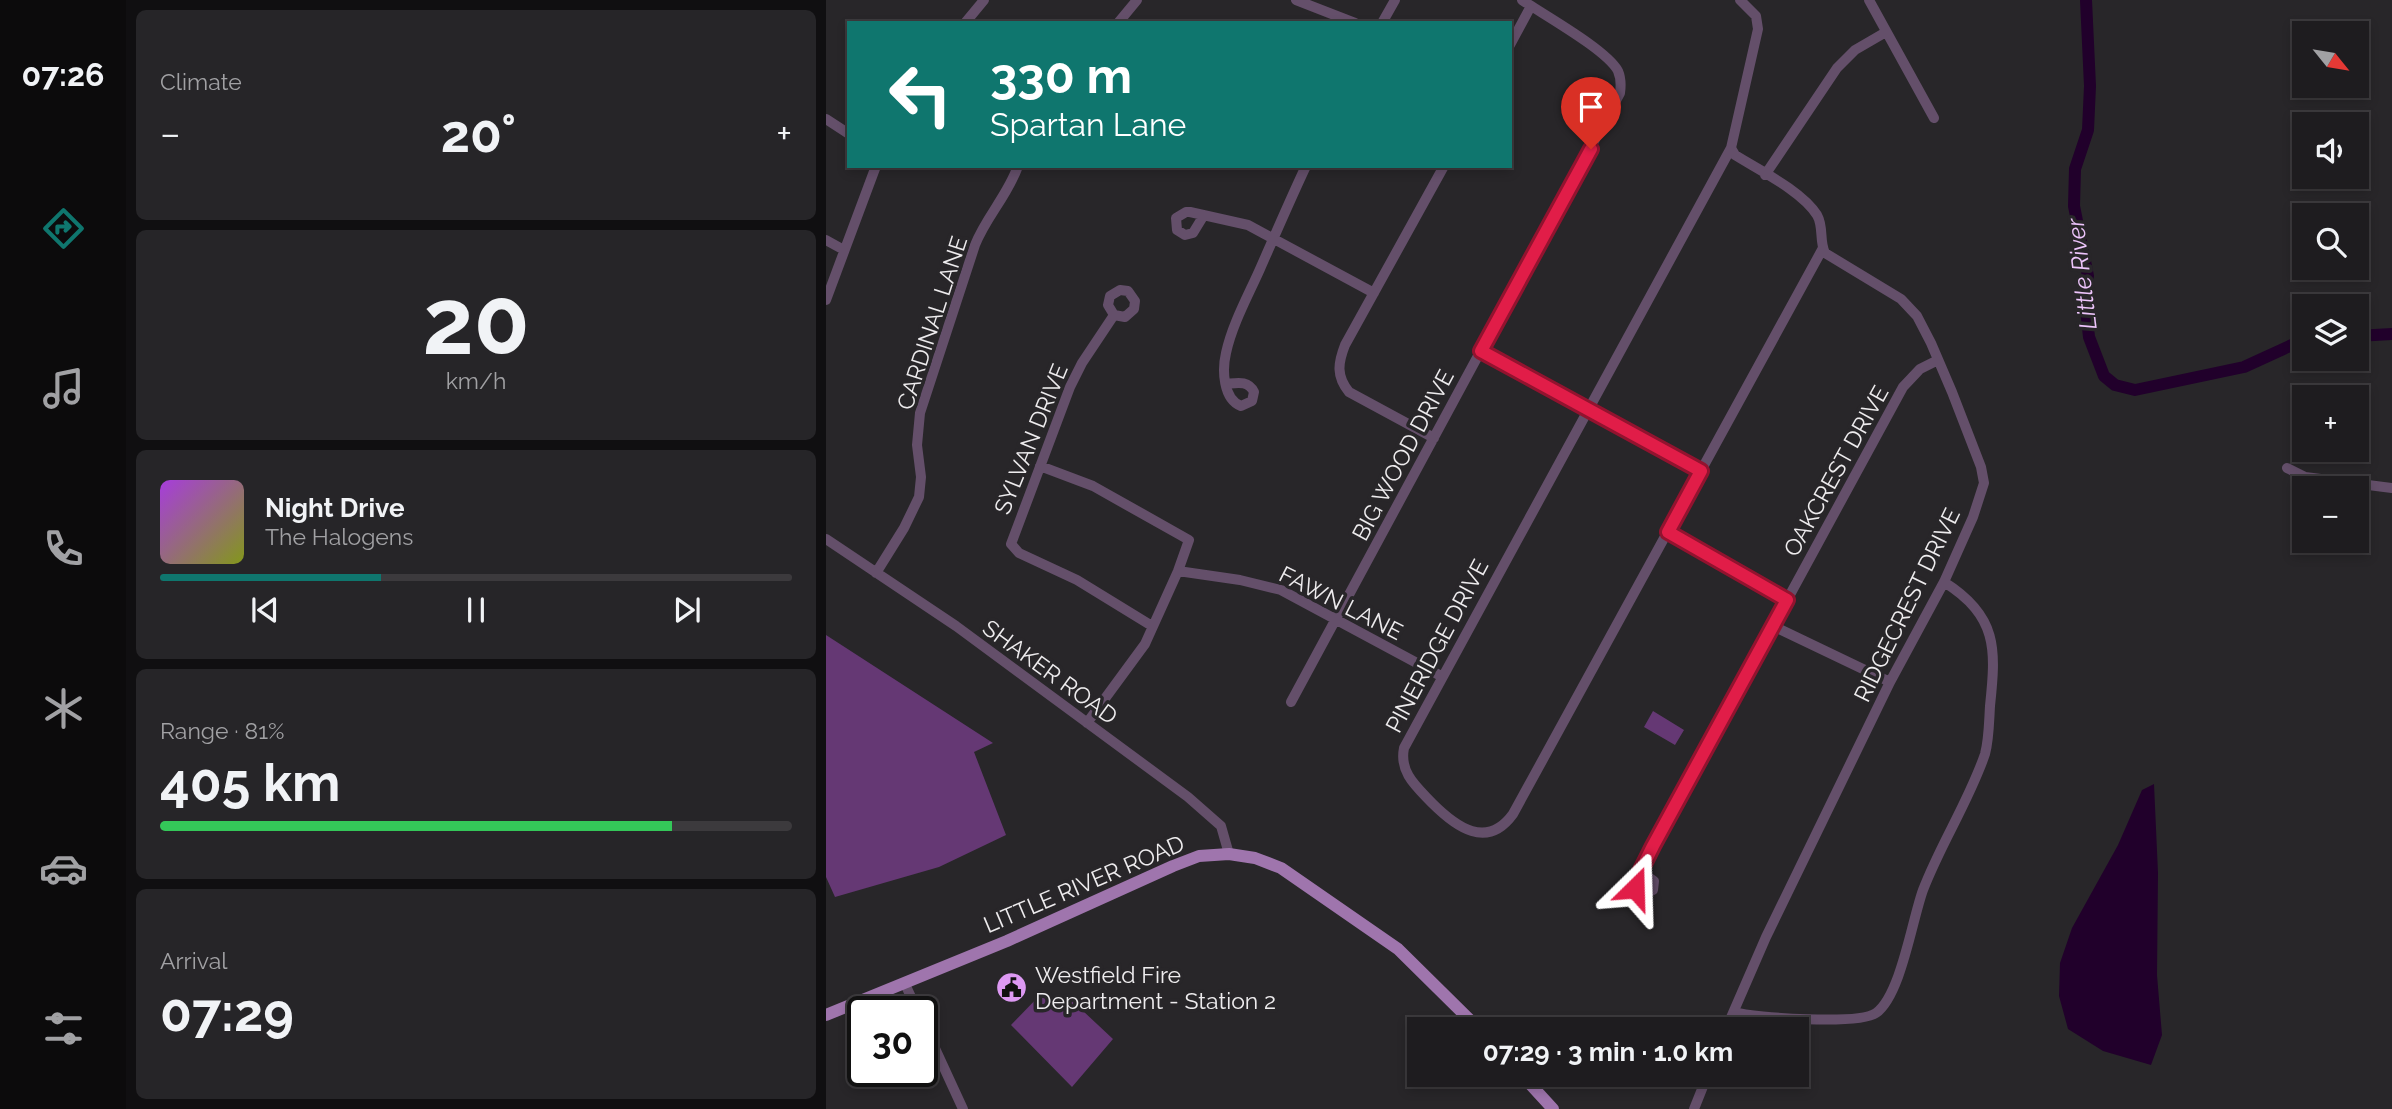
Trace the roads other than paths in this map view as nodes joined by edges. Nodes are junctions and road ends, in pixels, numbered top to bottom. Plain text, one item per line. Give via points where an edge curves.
1 (1137, 0) edge
2 (1296, 0) edge
3 (1395, 0) edge
4 (1522, 0) edge
5 (1740, 0) edge
6 (1869, 0) edge
7 (981, 1) edge
8 (1531, 6) junction
9 (966, 21) edge
10 (1120, 21) edge
11 (1349, 21) edge
12 (1383, 21) edge
13 (1886, 32) junction
14 (1512, 41) edge
15 (1934, 118) dead end
16 (826, 119) edge
17 (847, 133) edge
18 (1731, 148) junction
19 (875, 168) edge
20 (1017, 168) edge
21 (1305, 168) edge
22 (1443, 168) edge
23 (1765, 174) junction
24 (1204, 215) dead end
25 (1274, 238) junction
26 (826, 240) edge
27 (1823, 248) junction
28 (844, 250) junction
29 (1374, 293) junction
30 (826, 300) edge
31 (1114, 315) dead end
32 (1481, 351) junction
33 (1938, 360) junction
34 (1226, 384) dead end
35 (1588, 409) junction
36 (1434, 438) junction
37 (1040, 466) junction
38 (2287, 468) dead end
39 (1701, 471) junction
40 (2392, 488) edge
41 (1668, 532) junction
42 (826, 539) edge
43 (1178, 571) junction
44 (876, 573) junction
45 (1944, 582) junction
46 (1787, 600) junction
47 (1337, 618) junction
48 (1152, 625) junction
49 (1773, 626) junction
50 (1441, 676) junction
51 (1891, 682) junction
52 (1292, 702) dead end
53 (1087, 723) junction
54 (1229, 853) junction
55 (1640, 871) dead end
56 (905, 984) junction
57 (911, 996) edge
58 (1734, 1012) junction
59 (826, 1015) edge
60 (1467, 1017) edge
61 (1732, 1017) edge
62 (938, 1055) edge
63 (1533, 1087) edge
64 (1703, 1087) edge
65 (963, 1109) edge
66 (1553, 1109) edge
67 (1694, 1109) edge

1 - 10 street
2 - 11 street
3 - 12 street
4 - 8 street, BIG WOOD DRIVE
5 - 18 street, PINERIDGE DRIVE via 1756,16 1758,29
6 - 13 street
7 - 9 street
8 - 14 street
8 - 32 street, BIG WOOD DRIVE via 1605,57 1617,70 1620,93
13 - 15 street
13 - 23 street via 1845,59
16 - 17 street
18 - 23 street
18 - 35 street, PINERIDGE DRIVE
19 - 28 street
20 - 44 street, CARDINAL LANE via 978,239 920,412 919,496
21 - 25 street
22 - 29 street
23 - 27 street via 1804,200 1816,214
24 - 25 street via 1248,225
25 - 29 street
25 - 34 street via 1228,344
26 - 28 street
27 - 33 street, RIDGECREST DRIVE via 1901,299 1917,316
27 - 39 street, PINERIDGE DRIVE
28 - 30 street
29 - 36 street via 1341,354 1341,381 1356,397
31 - 37 street, SYLVAN DRIVE via 1074,379
32 - 35 street
32 - 36 street, BIG WOOD DRIVE
33 - 45 street, RIDGECREST DRIVE via 1984,483
33 - 46 street, OAKCREST DRIVE via 1920,369 1903,387
35 - 39 street
35 - 50 street, PINERIDGE DRIVE
36 - 47 street, BIG WOOD DRIVE
37 - 43 street via 1093,486 1189,540
37 - 48 street, SYLVAN DRIVE via 1011,544 1019,553 1077,580
38 - 40 street via 2305,477
39 - 41 street, PINERIDGE DRIVE
41 - 46 street
41 - 50 street, PINERIDGE DRIVE via 1513,814 1495,830 1474,832 1457,826 1411,782 1404,767 1407,739
42 - 44 street, SHAKER ROAD
43 - 47 street, FAWN LANE via 1271,587
43 - 48 street
44 - 53 street, SHAKER ROAD
45 - 51 street, RIDGECREST DRIVE
45 - 58 street via 1973,604 1990,637 1994,665 1989,733 1977,772 1924,889 1894,988 1882,1007 1867,1017 1815,1019
46 - 49 street, OAKCREST DRIVE
47 - 50 street, FAWN LANE
47 - 52 street, BIG WOOD DRIVE
48 - 53 street via 1134,661
49 - 51 street
49 - 55 street, OAKCREST DRIVE
51 - 58 street, RIDGECREST DRIVE
53 - 54 street, SHAKER ROAD via 1218,822
54 - 56 main road, LITTLE RIVER ROAD via 1199,856 1173,866
54 - 60 main road, LITTLE RIVER ROAD via 1281,868 1398,949
56 - 57 street
56 - 59 main road, LITTLE RIVER ROAD
58 - 61 street, RIDGECREST DRIVE
62 - 65 street
63 - 66 main road
64 - 67 street

